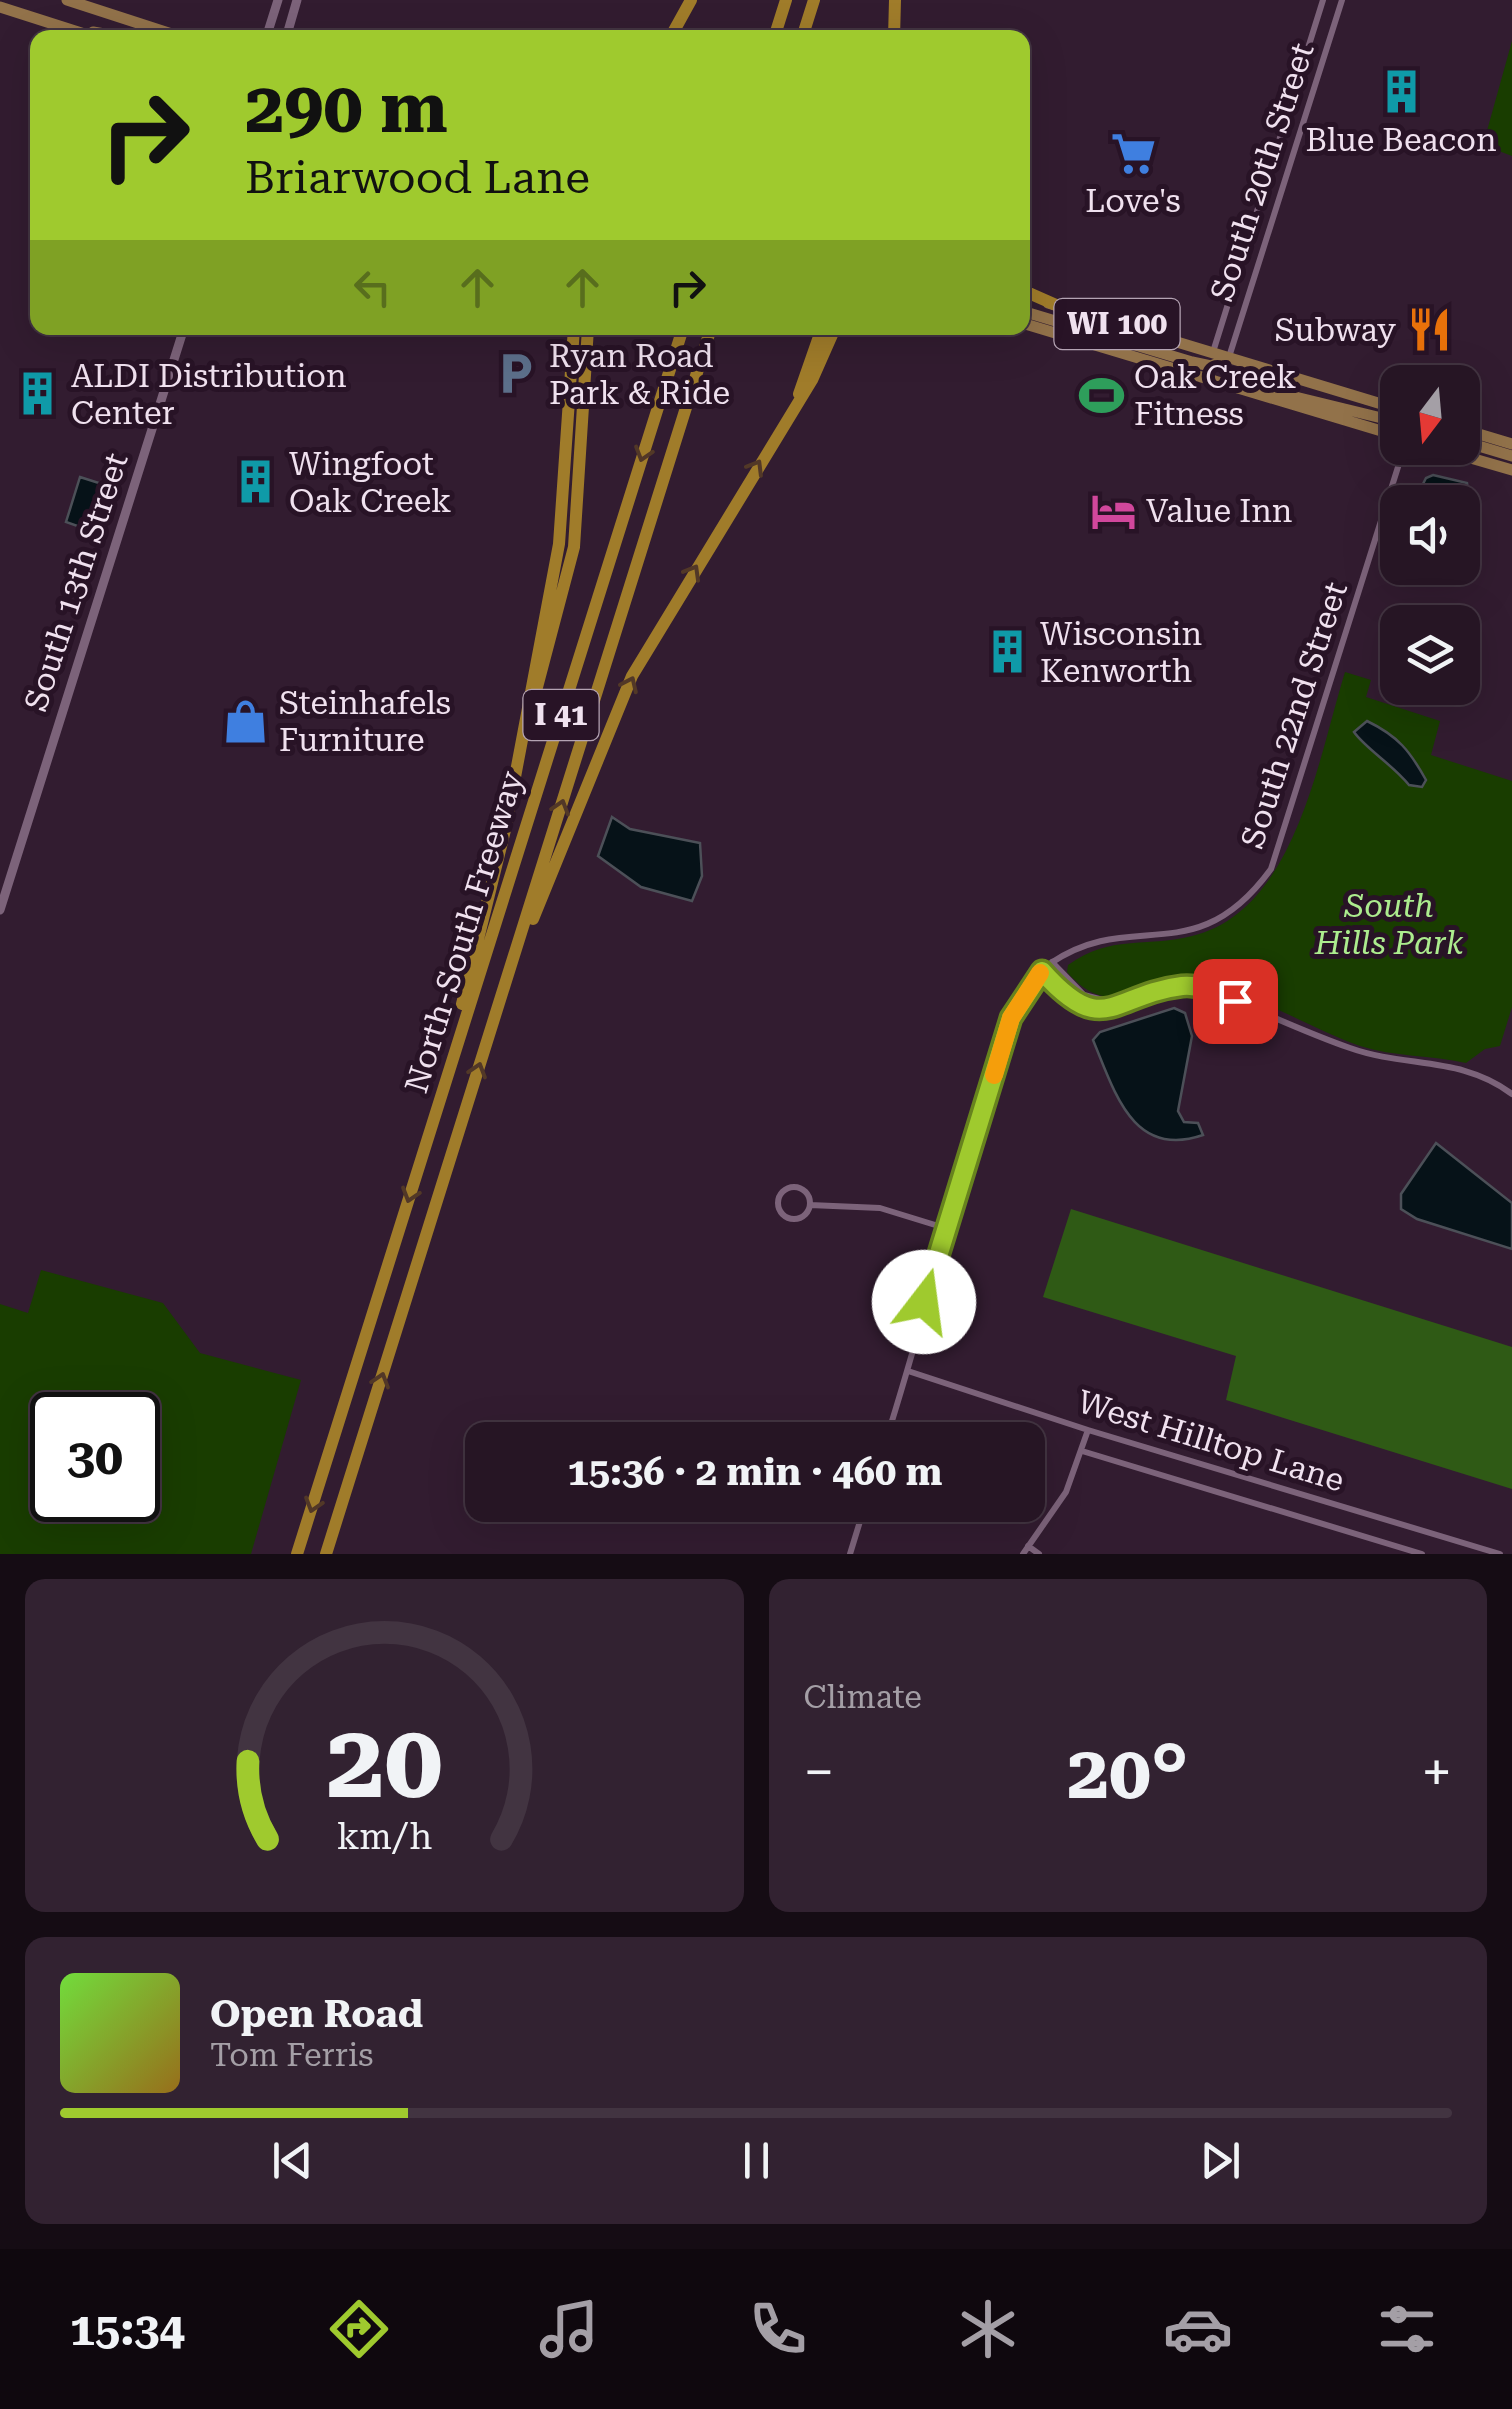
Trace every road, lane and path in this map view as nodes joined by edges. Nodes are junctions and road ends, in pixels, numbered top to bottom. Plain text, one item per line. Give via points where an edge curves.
1 (67, 0) edge
2 (278, 0) edge
3 (298, 0) edge
4 (691, 0) edge
5 (786, 0) edge
6 (814, 0) edge
7 (895, 0) edge
8 (1323, 0) edge
9 (1342, 0) edge
10 (0, 7) edge
11 (73, 30) edge
12 (159, 30) edge
13 (269, 30) edge
14 (289, 30) edge
15 (674, 30) edge
16 (777, 30) edge
17 (805, 30) edge
18 (894, 30) edge
19 (1030, 297) edge
20 (1056, 305) joint
21 (1030, 313) edge
22 (1030, 325) edge
23 (182, 335) edge
24 (574, 335) edge
25 (588, 335) edge
26 (681, 335) edge
27 (709, 335) edge
28 (820, 335) edge
29 (832, 335) edge
30 (1229, 358) junction
31 (1212, 359) junction
32 (1212, 380) junction
33 (1255, 393) junction
34 (798, 396) junction
35 (1380, 404) edge
36 (1380, 417) edge
37 (1380, 431) edge
38 (1480, 434) edge
39 (1512, 444) edge
40 (1480, 447) edge
41 (1512, 456) edge
42 (1480, 461) edge
43 (1399, 465) edge
44 (1512, 470) edge
45 (528, 717) junction
46 (0, 910) edge
47 (1047, 966) junction
48 (510, 967) junction
49 (1125, 1005) junction
50 (1512, 1094) edge
51 (439, 1102) junction
52 (810, 1205) junction
53 (945, 1228) junction
54 (908, 1371) junction
55 (892, 1422) edge
56 (1088, 1430) junction
57 (1082, 1450) junction
58 (860, 1522) edge
59 (1028, 1546) junction
60 (297, 1554) edge
61 (326, 1554) edge
62 (850, 1554) edge
63 (1023, 1554) edge
64 (1040, 1554) edge
65 (1422, 1554) edge
66 (1500, 1554) edge

1 - 12 main road
2 - 13 street
3 - 14 street
4 - 15 highway
5 - 16 highway
6 - 17 highway
7 - 18 highway
8 - 31 street, South 20th Street
9 - 30 street, South 20th Street
10 - 11 main road
19 - 20 highway
20 - 31 main road, WI 100
21 - 31 main road
22 - 32 main road, WI 100
23 - 46 street, South 13th Street
24 - 45 highway via 559,544
25 - 45 highway via 574,548
26 -> 51 highway, North-South Freeway / I 41
48 -> 27 highway, North-South Freeway / I 41
28 - 34 highway
29 - 34 highway
30 - 31 main road
30 - 35 main road
31 - 32 street, South 20th Street
32 - 33 main road, WI 100
33 - 36 main road
33 - 37 main road, WI 100
48 -> 34 highway via 632,676
38 - 39 main road
40 - 41 main road
42 - 44 main road
43 - 47 street, South 22nd Street via 1272,869 1242,903 1201,928 1103,940
45 - 51 highway
47 - 49 street via 1084,995
47 - 49 street via 1074,1002 1094,1010
47 - 53 street via 1011,1018
61 -> 48 highway, North-South Freeway / I 41
49 - 50 street via 1186,986 1206,989 1353,1049 1476,1072
51 -> 60 highway, North-South Freeway / I 41
52 - 52 street via 798,1188 779,1200 782,1214 792,1219
52 - 53 street via 860,1205
53 - 54 street
54 - 55 street
54 - 56 street, West Hilltop Lane
56 - 57 street
56 - 66 street, West Hilltop Lane
57 - 59 street via 1066,1492
57 - 65 street, West Hilltop Lane
58 - 62 street
59 - 63 street
59 - 64 street

